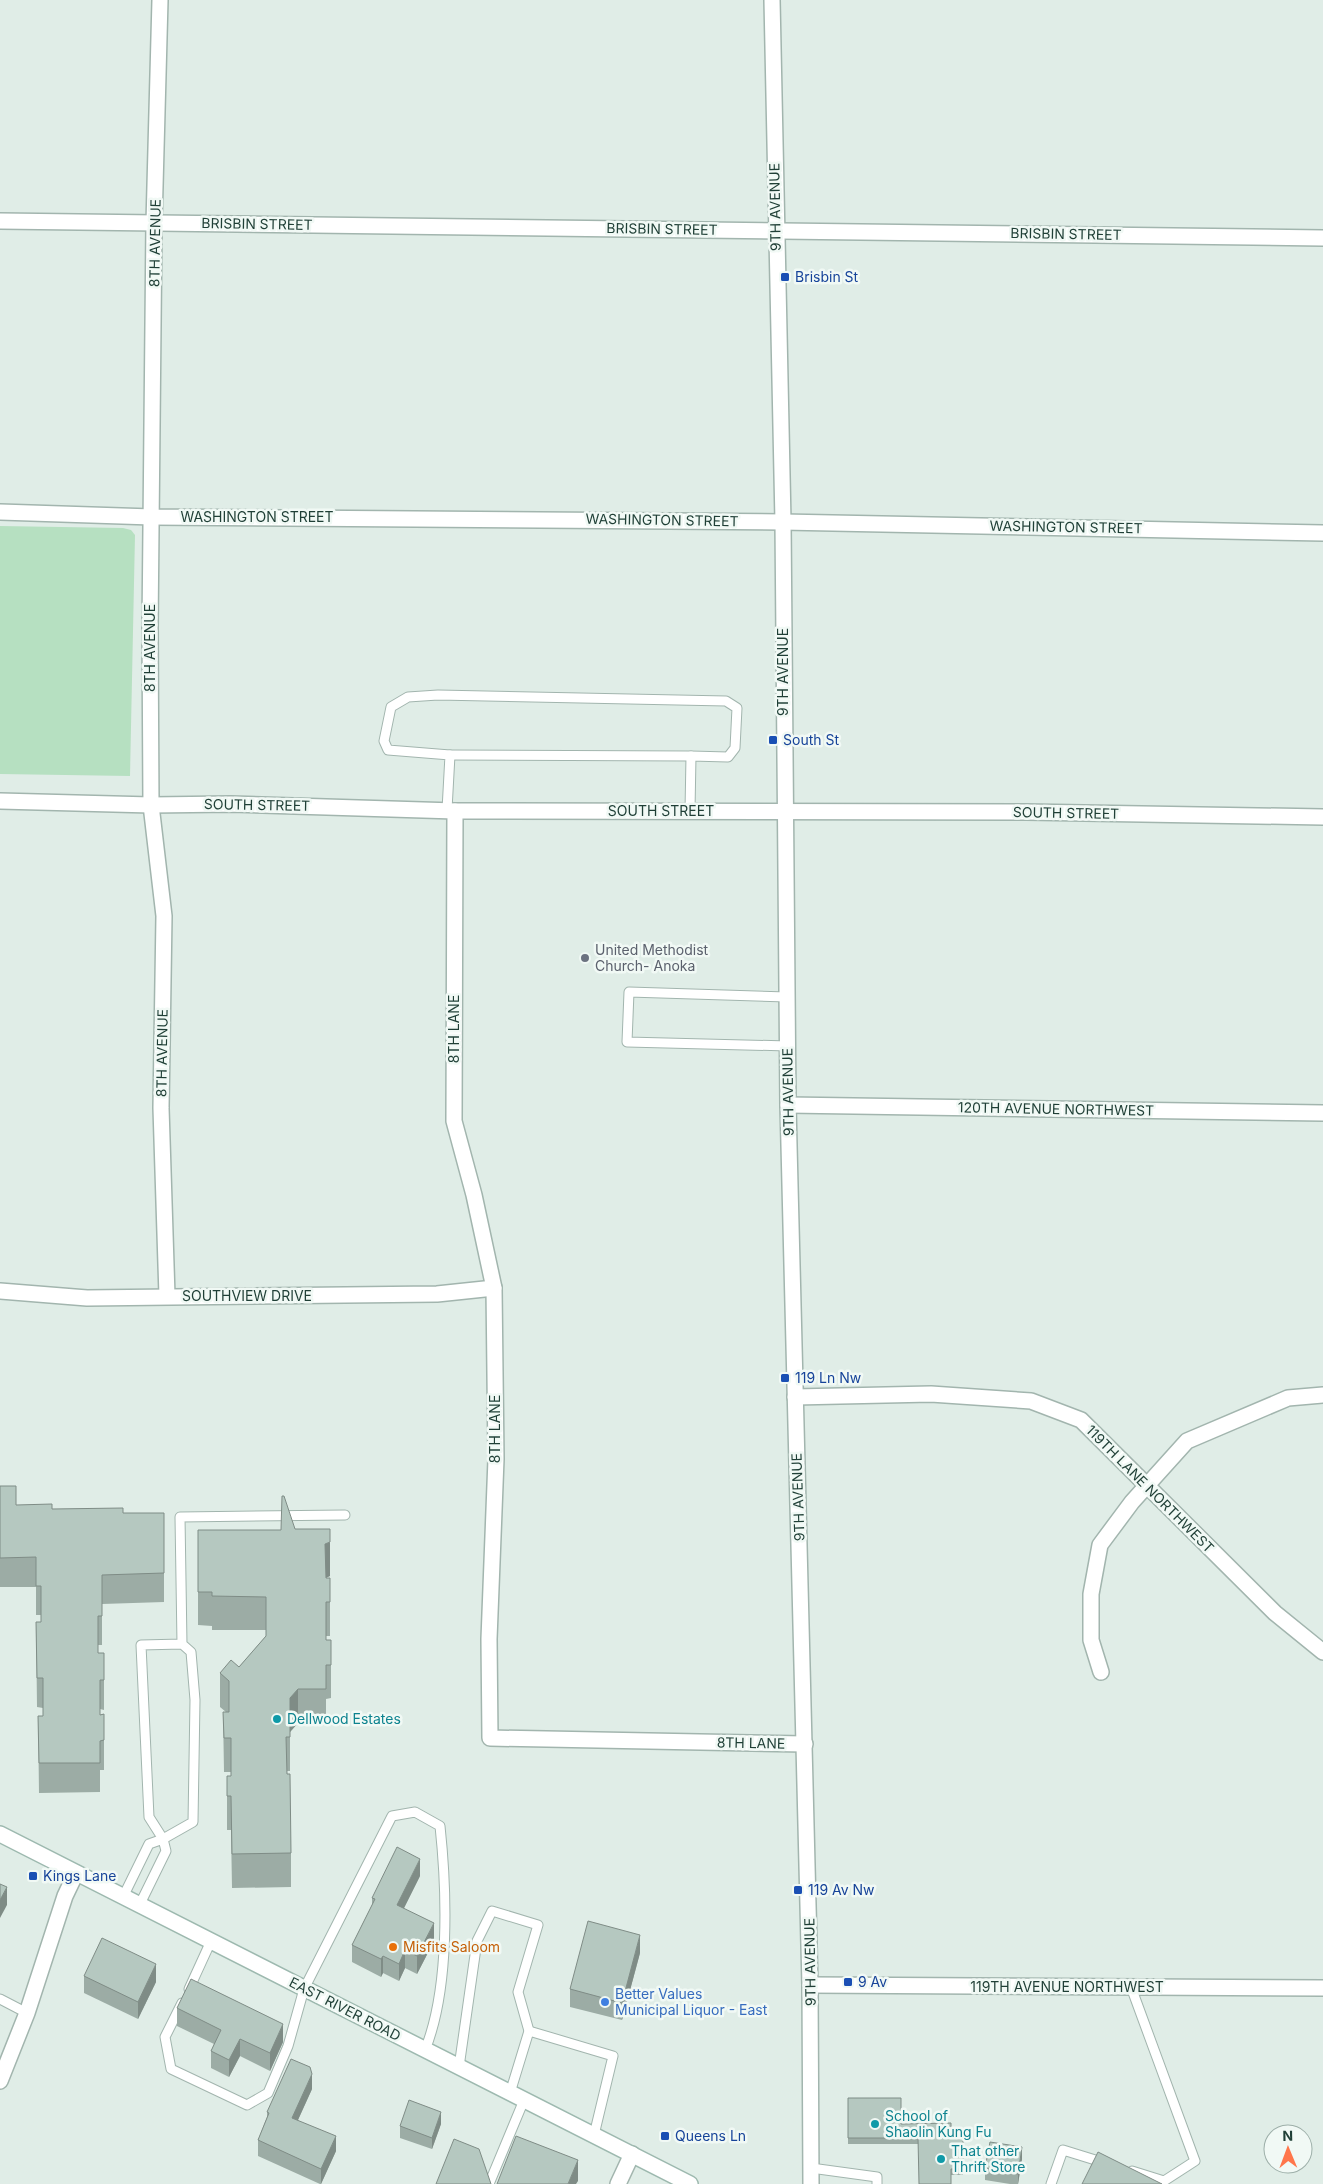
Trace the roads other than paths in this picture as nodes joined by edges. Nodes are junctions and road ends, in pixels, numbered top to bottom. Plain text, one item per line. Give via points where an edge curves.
1 (160, 0) edge
2 (772, 0) edge
3 (0, 221) edge
4 (154, 223) junction
5 (775, 231) junction
6 (1323, 238) edge
7 (0, 512) edge
8 (152, 517) junction
9 (782, 522) junction
10 (1323, 532) edge
11 (450, 755) junction
12 (691, 756) junction
13 (0, 801) edge
14 (151, 805) junction
15 (451, 811) junction
16 (690, 811) junction
17 (784, 812) junction
18 (1323, 817) edge
19 (787, 997) junction
20 (788, 1046) junction
21 (788, 1105) junction
22 (1323, 1113) edge
23 (494, 1288) junction
24 (0, 1291) edge
25 (168, 1296) junction
26 (1323, 1395) edge
27 (795, 1397) junction
28 (1146, 1486) junction
29 (345, 1515) dead end
30 (182, 1644) junction
31 (1323, 1652) edge
32 (1101, 1672) dead end
33 (805, 1744) junction
34 (0, 1834) edge
35 (163, 1839) junction
36 (76, 1873) junction
37 (123, 1897) junction
38 (139, 1906) junction
39 (211, 1941) junction
40 (810, 1985) junction
41 (1131, 1987) junction
42 (1323, 1988) edge
43 (304, 1989) junction
44 (0, 1999) edge
45 (27, 2013) junction
46 (529, 2031) junction
47 (425, 2050) junction
48 (459, 2067) junction
49 (0, 2080) edge
50 (510, 2092) junction
51 (524, 2100) junction
52 (594, 2135) junction
53 (632, 2154) junction
54 (811, 2168) junction
55 (1167, 2182) edge
56 (489, 2184) edge
57 (618, 2184) edge
58 (690, 2184) edge
59 (811, 2184) edge
60 (877, 2184) edge
61 (1051, 2184) edge

1 - 4 street, 8TH AVENUE
2 - 5 street, 9TH AVENUE
3 - 4 street, BRISBIN STREET
4 - 5 street, BRISBIN STREET
4 - 8 street, 8TH AVENUE
5 - 6 street, BRISBIN STREET
5 - 9 street, 9TH AVENUE
7 - 8 street, WASHINGTON STREET
8 - 9 street, WASHINGTON STREET
8 - 14 street, 8TH AVENUE
9 - 10 street, WASHINGTON STREET
9 - 17 street, 9TH AVENUE
11 - 12 lane
11 - 12 lane via 388,750 384,741 392,707 408,698 438,695 726,701 737,708 736,748 728,757
11 - 15 lane
12 - 16 lane
13 - 14 street, SOUTH STREET
14 - 15 street, SOUTH STREET via 231,804
14 - 25 street, 8TH AVENUE via 164,916 161,1108
15 - 16 street, SOUTH STREET
15 - 23 street, 8TH LANE via 454,1121
16 - 17 street, SOUTH STREET
17 - 18 street, SOUTH STREET
17 - 19 street, 9TH AVENUE
19 - 20 street, 9TH AVENUE
19 - 20 lane via 629,992 627,1042
20 - 21 street, 9TH AVENUE
21 - 22 street, 120TH AVENUE NORTHWEST
21 - 27 street, 9TH AVENUE
23 - 25 street, SOUTHVIEW DRIVE via 437,1294
23 - 33 street, 8TH LANE via 496,1458 489,1639 490,1738
24 - 25 street, SOUTHVIEW DRIVE via 87,1298
26 - 28 street via 1288,1398 1186,1441
27 - 28 street, 119TH LANE NORTHWEST via 931,1394 1031,1401 1081,1420
27 - 33 street, 9TH AVENUE
28 - 31 street, 119TH LANE NORTHWEST via 1275,1613
28 - 32 street via 1100,1545 1091,1594 1091,1640
29 - 30 lane via 180,1517
30 - 35 lane via 191,1652 195,1700 193,1822
30 - 35 lane via 141,1645 149,1818
33 - 40 street, 9TH AVENUE
34 - 36 street, EAST RIVER ROAD
35 - 37 lane via 149,1844
35 - 38 lane via 166,1851
36 - 37 street, EAST RIVER ROAD
36 - 45 street via 65,1896
37 - 38 street, EAST RIVER ROAD
38 - 39 street, EAST RIVER ROAD
39 - 43 street, EAST RIVER ROAD
39 - 43 lane via 165,2037 170,2069 247,2106 268,2093 288,2046
40 - 41 street, 119TH AVENUE NORTHWEST
40 - 54 street, 9TH AVENUE
41 - 42 street, 119TH AVENUE NORTHWEST
41 - 55 lane via 1194,2161
43 - 47 street, EAST RIVER ROAD
43 - 47 lane via 392,1816 415,1812 440,1826 444,1864 443,1957 434,2027
44 - 45 lane
45 - 49 street
46 - 48 lane via 518,1992 538,1925 492,1911 477,1941
46 - 50 lane
46 - 52 lane via 613,2056
47 - 48 street, EAST RIVER ROAD
48 - 50 street, EAST RIVER ROAD
50 - 51 street, EAST RIVER ROAD
51 - 52 street, EAST RIVER ROAD
51 - 56 lane
52 - 53 street, EAST RIVER ROAD
53 - 57 street
53 - 58 street, EAST RIVER ROAD
54 - 59 street, 9TH AVENUE
54 - 60 lane via 877,2177
55 - 61 lane via 1062,2150

